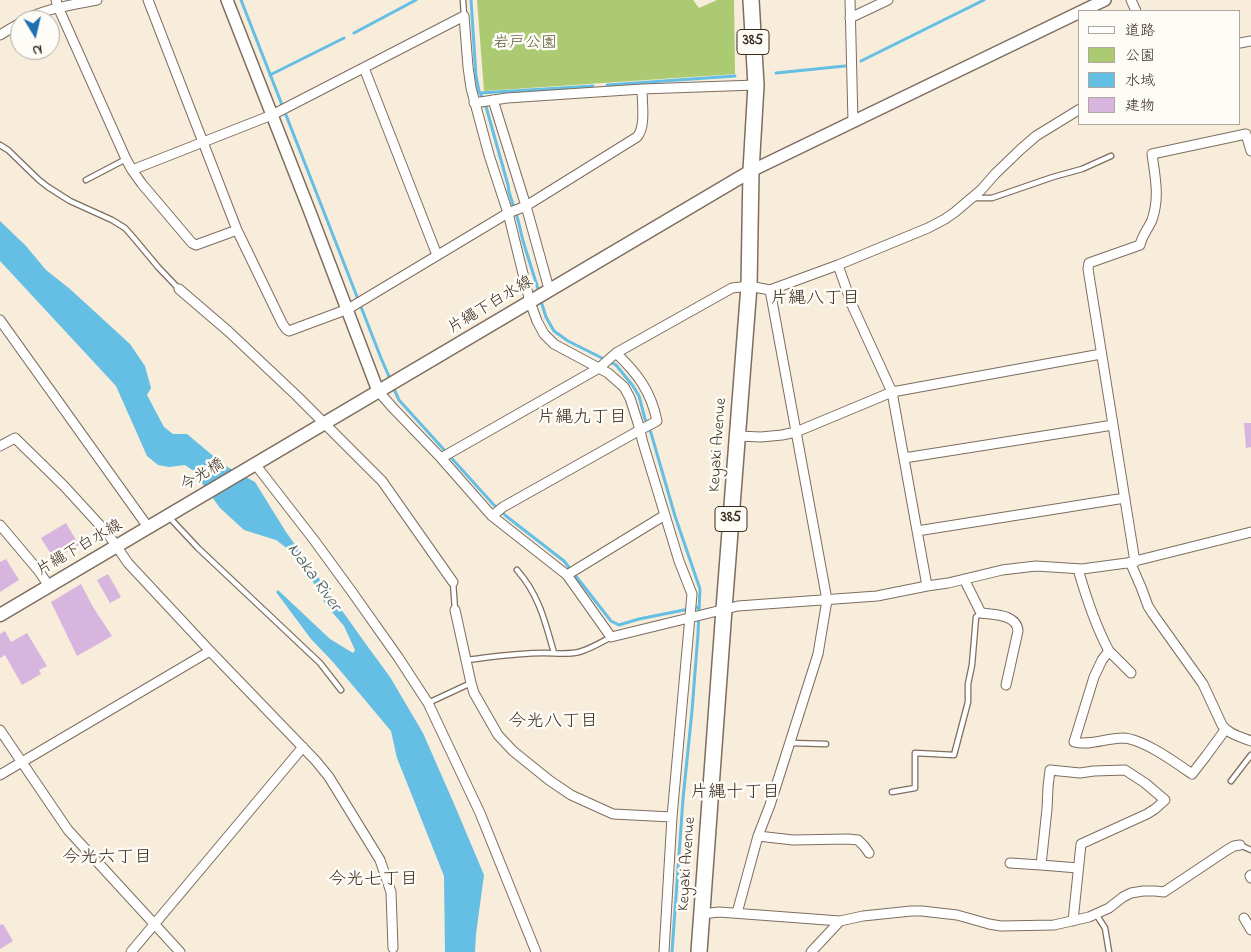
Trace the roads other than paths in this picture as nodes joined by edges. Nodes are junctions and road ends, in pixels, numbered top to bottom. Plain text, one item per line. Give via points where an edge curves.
1 (97, 0) edge
2 (148, 0) edge
3 (227, 0) edge
4 (463, 0) edge
5 (751, 0) edge
6 (850, 0) edge
7 (888, 0) edge
8 (1105, 0) edge
9 (57, 4) edge
10 (46, 10) edge
11 (1085, 10) edge
12 (1078, 13) edge
13 (464, 16) junction
14 (850, 18) junction
15 (364, 68) junction
16 (756, 85) junction
17 (642, 89) junction
18 (494, 100) junction
19 (474, 103) junction
20 (1078, 110) edge
21 (272, 115) junction
22 (853, 122) junction
23 (204, 143) junction
24 (0, 144) edge
25 (1251, 151) edge
26 (1111, 156) dead end
27 (126, 159) junction
28 (132, 170) junction
29 (751, 171) junction
30 (86, 180) dead end
31 (972, 198) junction
32 (526, 206) junction
33 (508, 213) junction
34 (238, 230) junction
35 (437, 255) junction
36 (838, 265) junction
37 (749, 286) junction
38 (179, 289) joint
39 (549, 289) junction
40 (770, 290) junction
41 (530, 302) junction
42 (348, 309) junction
43 (0, 320) edge
44 (616, 353) junction
45 (1101, 354) junction
46 (599, 368) junction
47 (378, 391) junction
48 (892, 392) junction
49 (325, 424) junction
50 (1113, 425) junction
51 (640, 430) junction
52 (796, 432) junction
53 (737, 436) junction
54 (0, 446) edge
55 (441, 458) junction
56 (904, 458) junction
57 (251, 467) junction
58 (1125, 498) junction
59 (172, 514) junction
60 (665, 515) junction
61 (492, 516) junction
62 (0, 525) edge
63 (148, 528) junction
64 (917, 531) junction
65 (1251, 532) edge
66 (117, 546) junction
67 (1133, 562) junction
68 (1078, 569) junction
69 (517, 570) dead end
70 (567, 574) junction
71 (964, 579) junction
72 (454, 582) joint
73 (49, 586) junction
74 (927, 586) junction
75 (827, 600) junction
76 (724, 609) junction
77 (455, 610) joint
78 (981, 612) junction
79 (0, 615) edge
80 (689, 618) junction
81 (610, 637) junction
82 (210, 651) junction
83 (1109, 651) junction
84 (554, 653) junction
85 (466, 660) junction
86 (1131, 673) dead end
87 (470, 683) junction
88 (1006, 685) dead end
89 (341, 690) dead end
90 (428, 703) junction
91 (0, 730) edge
92 (1225, 730) junction
93 (1251, 741) edge
94 (791, 743) junction
95 (826, 744) dead end
96 (303, 747) junction
97 (1251, 755) edge
98 (22, 762) junction
99 (0, 775) edge
100 (1231, 781) dead end
101 (892, 792) dead end
102 (672, 817) junction
103 (758, 836) junction
104 (1240, 845) joint
105 (1251, 850) edge
106 (869, 853) dead end
107 (1010, 864) dead end
108 (1041, 865) junction
109 (1078, 868) junction
110 (737, 913) junction
111 (702, 914) junction
112 (1096, 914) junction
113 (1244, 918) dead end
114 (840, 921) junction
115 (1073, 922) junction
116 (154, 924) junction
117 (1251, 930) edge
118 (393, 950) edge
119 (132, 952) edge
120 (180, 952) edge
121 (536, 952) edge
122 (664, 952) edge
123 (699, 952) edge
124 (811, 952) edge
125 (1109, 952) edge

1 - 9 street
2 - 23 street
3 - 21 street
4 - 13 lane
5 - 16 highway, Keyaki Avenue / 385
6 - 14 street
7 - 14 street
8 - 11 street
9 - 10 street
9 - 27 street
12 - 22 street
13 - 15 street
13 - 19 street
14 - 22 street
15 - 21 street
15 - 35 street
16 - 17 street
16 - 29 highway, Keyaki Avenue / 385
17 - 18 street
17 - 32 street via 641,132 637,137
18 - 19 street
18 - 32 street
19 - 33 street
20 - 31 street via 1036,136
21 - 23 street
21 - 42 street
22 - 29 street
23 - 28 street
23 - 34 street
24 - 38 lane via 48,187 125,228
25 - 45 street via 1246,134 1152,154 1156,204 1140,245 1089,263
26 - 31 lane via 1082,169 992,198
27 - 28 street
27 - 30 lane
28 - 34 street via 196,245
29 - 37 highway, Keyaki Avenue / 385
29 - 39 main road, 片繩下白水線
31 - 36 street via 928,228
32 - 33 street
32 - 39 street
33 - 35 street
33 - 41 street
34 - 42 street via 286,329 292,331
35 - 42 street
36 - 40 street
36 - 48 street via 852,305
37 - 40 street
37 - 44 street via 732,288
37 - 53 highway, Keyaki Avenue / 385
38 - 49 street
39 - 41 main road, 片繩下白水線
40 - 52 street
41 - 46 street via 544,334 554,344
41 - 47 main road, 片繩下白水線
42 - 47 street
43 - 63 street
44 - 46 street
44 - 51 street via 640,379 655,410 657,421
45 - 48 street
45 - 50 street
46 - 51 street via 624,387
46 - 55 street
47 - 49 main road, 片繩下白水線
47 - 55 street
48 - 52 street
48 - 56 street
49 - 57 main road, 片繩下白水線
49 - 72 street via 382,481
50 - 56 street
50 - 58 street
51 - 60 street
51 - 61 street
52 - 53 street via 762,437
52 - 75 street
53 - 76 highway, Keyaki Avenue / 385
54 - 66 street via 15,438 64,486
55 - 61 street
56 - 64 street
57 - 59 main road, 今光橋
57 - 90 street via 314,540
58 - 64 street
58 - 67 street
59 - 63 main road, 片繩下白水線
59 - 89 lane via 198,548 307,650
60 - 70 street
60 - 80 street via 692,594
61 - 70 street
62 - 73 street
63 - 66 main road, 片繩下白水線
64 - 74 street
65 - 67 street
66 - 73 main road, 片繩下白水線
66 - 82 street via 128,563
67 - 68 street
67 - 92 street via 1152,614 1203,684
68 - 71 street via 1036,566
68 - 83 street via 1093,616
69 - 84 lane via 537,600
70 - 81 street
71 - 74 street
71 - 78 street
72 - 77 lane
73 - 79 main road, 片繩下白水線
74 - 75 street via 877,596
75 - 76 street
75 - 94 street via 818,654
76 - 80 street
76 - 111 highway, Keyaki Avenue / 385
77 - 85 street
78 - 88 street via 1009,618 1018,626
78 - 101 lane via 976,617 968,702 954,755 915,753 915,788
80 - 81 street
80 - 102 street
81 - 84 lane via 578,652
82 - 96 street
82 - 98 street
83 - 86 street
83 - 92 street via 1094,677 1074,742 1133,740 1192,774
84 - 85 lane
85 - 87 street
87 - 90 lane
87 - 102 street via 498,735 548,780 571,795 613,814
90 - 121 street via 480,813
91 - 98 street
92 - 93 street
94 - 95 lane
94 - 103 street
96 - 116 street
96 - 118 street via 329,777 380,860 391,892
97 - 100 lane
98 - 99 street
98 - 116 street via 68,830
102 - 122 street
103 - 106 street via 793,840 858,840
103 - 110 street
104 - 105 lane
104 - 112 street via 1227,850 1164,892 1131,894
107 - 108 street
108 - 109 street
108 - 109 street via 1050,770 1080,773 1124,770 1165,800 1147,814 1081,844
109 - 115 street
110 - 111 street
110 - 114 street
111 - 123 highway, Keyaki Avenue / 385
112 - 115 street
112 - 125 lane via 1105,928
113 - 117 street
114 - 115 street via 922,910 1001,926
114 - 124 street
116 - 119 street
116 - 120 street

